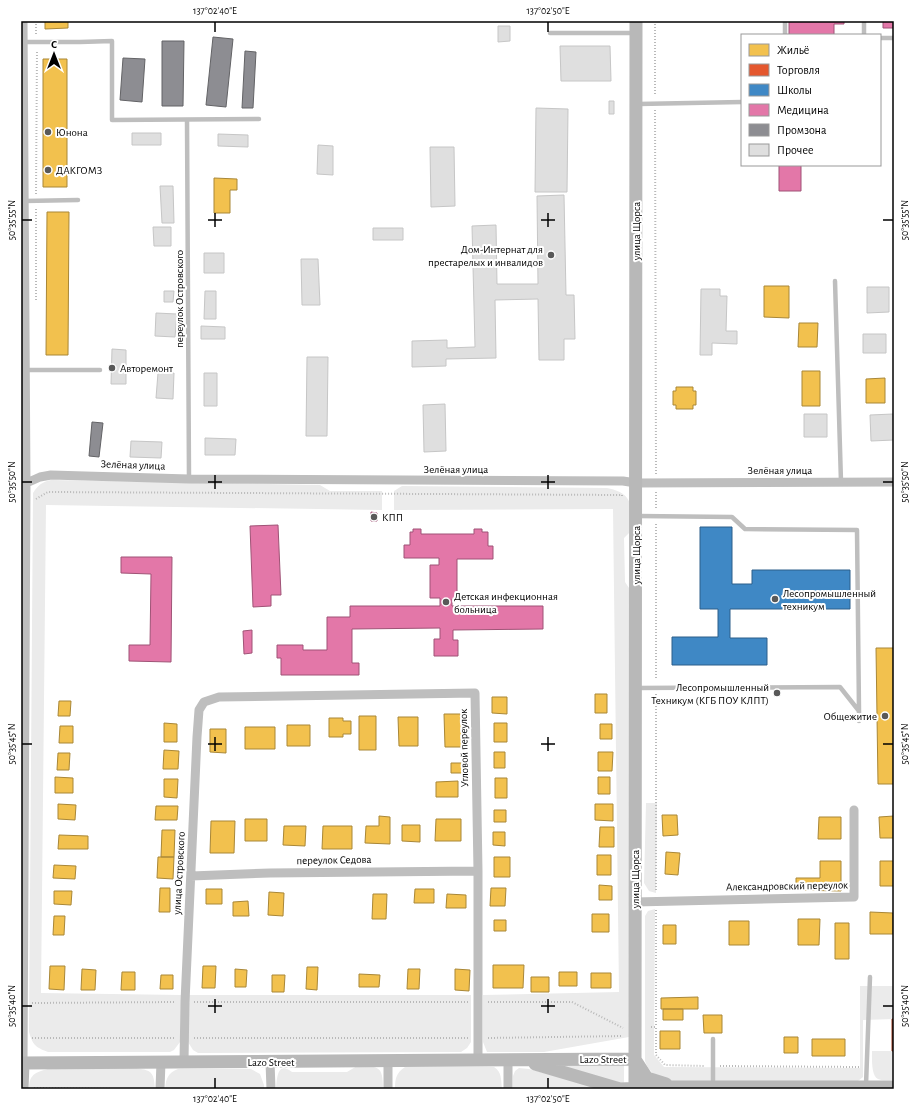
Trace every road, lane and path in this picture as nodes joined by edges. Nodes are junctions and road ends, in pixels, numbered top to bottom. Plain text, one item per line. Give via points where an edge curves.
1 (23, 21) edge
2 (36, 21) edge
3 (785, 21) edge
4 (864, 21) edge
5 (636, 27) edge
6 (550, 33) dead end
7 (785, 34) edge
8 (864, 34) edge
9 (881, 38) edge
10 (894, 38) edge
11 (23, 42) junction
12 (36, 42) junction
13 (741, 102) edge
14 (636, 104) junction
15 (259, 119) dead end
16 (187, 120) junction
17 (22, 149) edge
18 (78, 200) dead end
19 (24, 201) junction
20 (36, 201) junction
21 (835, 281) dead end
22 (36, 301) dead end
23 (25, 370) junction
24 (100, 370) dead end
25 (189, 479) junction
26 (636, 482) junction
27 (841, 482) junction
28 (894, 482) edge
29 (24, 485) edge
30 (26, 500) junction
31 (622, 501) dead end
32 (636, 516) junction
33 (636, 688) junction
34 (219, 697) joint
35 (859, 711) junction
36 (859, 721) dead end
37 (854, 810) dead end
38 (22, 820) edge
39 (478, 871) junction
40 (191, 876) junction
41 (635, 902) junction
42 (22, 962) edge
43 (870, 977) dead end
44 (185, 1002) junction
45 (478, 1002) junction
46 (23, 1003) junction
47 (651, 1027) dead end
48 (23, 1038) junction
49 (185, 1038) junction
50 (478, 1038) junction
51 (713, 1039) dead end
52 (635, 1059) junction
53 (478, 1060) junction
54 (514, 1060) junction
55 (388, 1061) junction
56 (161, 1062) junction
57 (184, 1062) junction
58 (270, 1062) junction
59 (22, 1063) edge
60 (668, 1066) junction
61 (713, 1066) junction
62 (867, 1067) junction
63 (668, 1070) dead end
64 (673, 1087) junction
65 (713, 1087) junction
66 (866, 1087) junction
67 (894, 1087) edge
68 (740, 1088) edge
69 (804, 1088) edge
70 (846, 1088) edge
71 (22, 1089) edge
72 (123, 1089) edge
73 (160, 1089) edge
74 (271, 1089) edge
75 (388, 1089) edge
76 (508, 1089) edge
77 (635, 1089) edge

1 - 11 street
2 - 12 path
3 - 7 lane
4 - 8 lane
5 - 6 lane
5 - 14 street, улица Щорса
9 - 10 lane
11 - 12 lane
11 - 17 street
12 - 16 lane via 112,40 112,120
12 - 20 path
13 - 14 lane
14 - 26 street, улица Щорса
15 - 16 lane
16 - 25 lane, переулок Островского
17 - 19 street
18 - 20 lane
19 - 20 lane
19 - 23 street
20 - 22 path
21 - 27 lane
23 - 24 lane
23 - 29 street
25 - 26 street, Зелёная улица
25 - 29 street, Зелёная улица via 51,475
26 - 27 street, Зелёная улица
26 - 32 street, улица Щорса
27 - 28 street, Зелёная улица
29 - 30 street
30 - 31 path via 34,500 48,492 56,492 622,495
30 - 38 street
32 - 33 street, улица Щорса
32 - 35 lane via 732,517 746,529 857,530
33 - 35 lane via 840,687
33 - 41 street, улица Щорса
34 - 39 street, Угловой переулок via 475,692
34 - 40 street, улица Островского via 204,702 199,710
35 - 36 lane
37 - 41 street, Александровский переулок via 854,897
38 - 42 street
39 - 40 street, переулок Седова
39 - 45 street, Угловой переулок
40 - 44 street, улица Островского
41 - 52 street, улица Щорса
42 - 46 street
43 - 62 lane
44 - 45 path
44 - 46 path
44 - 49 street, улица Островского
45 - 50 street, Угловой переулок
45 - 50 path via 572,1002 623,1028 623,1037
46 - 48 street
47 - 60 path via 656,1027 656,1056
48 - 49 path
48 - 59 street
49 - 50 path
49 - 57 street, улица Островского
50 - 53 street, Угловой переулок
51 - 61 lane
52 - 54 street, Lazo Street
52 - 64 street, Lazo Street via 647,1078
52 - 77 street, улица Щорса
53 - 54 street, Lazo Street
53 - 55 street, Lazo Street
54 - 76 street
54 - 77 street, Lazo Street via 620,1089
55 - 58 street, Lazo Street
55 - 75 street
56 - 57 street, Lazo Street
56 - 59 street, Lazo Street
56 - 73 street
57 - 58 street, Lazo Street
58 - 74 street
59 - 71 street
60 - 61 path
60 - 63 path
61 - 62 path
61 - 65 lane
62 - 66 lane
64 - 65 street, Lazo Street
64 - 77 street, Lazo Street
65 - 68 street, Lazo Street
66 - 67 street, Lazo Street
66 - 70 street, Lazo Street
68 - 69 street, Lazo Street
69 - 70 street, Lazo Street
71 - 72 path

